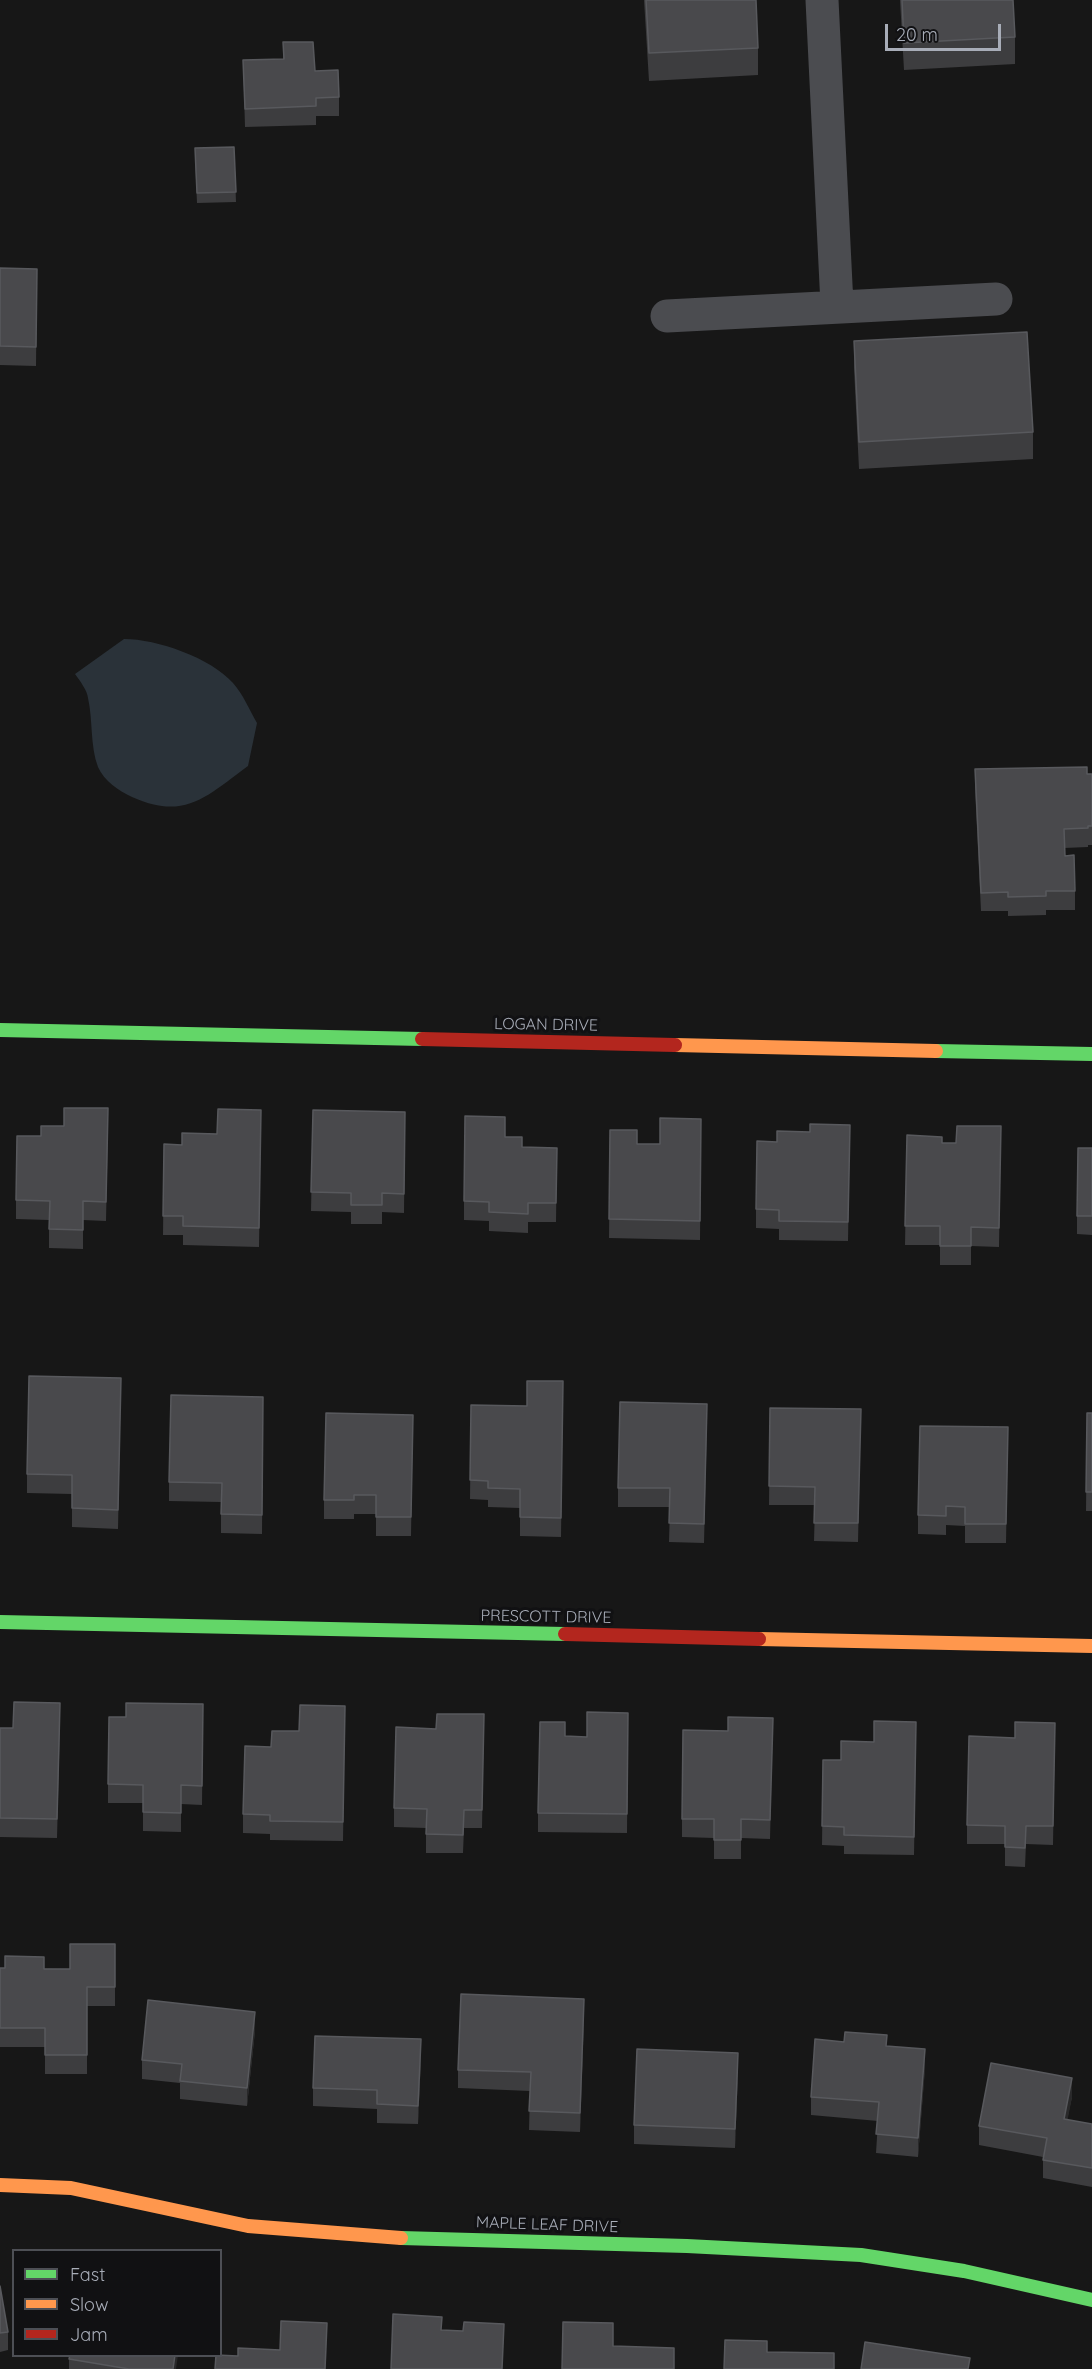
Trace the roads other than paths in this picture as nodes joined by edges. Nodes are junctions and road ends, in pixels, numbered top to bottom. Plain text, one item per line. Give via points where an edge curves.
1 (822, 0) edge
2 (996, 299) dead end
3 (837, 305) junction
4 (667, 316) dead end
5 (0, 1030) edge
6 (1092, 1054) edge
7 (0, 1622) edge
8 (1092, 1646) edge
9 (0, 2185) edge
10 (1092, 2300) edge

1 - 3 street
2 - 3 street
3 - 4 street
5 - 6 street, LOGAN DRIVE
7 - 8 street, PRESCOTT DRIVE
9 - 10 street, MAPLE LEAF DRIVE via 86,2191 279,2230 400,2238 788,2250 885,2258 1004,2278

